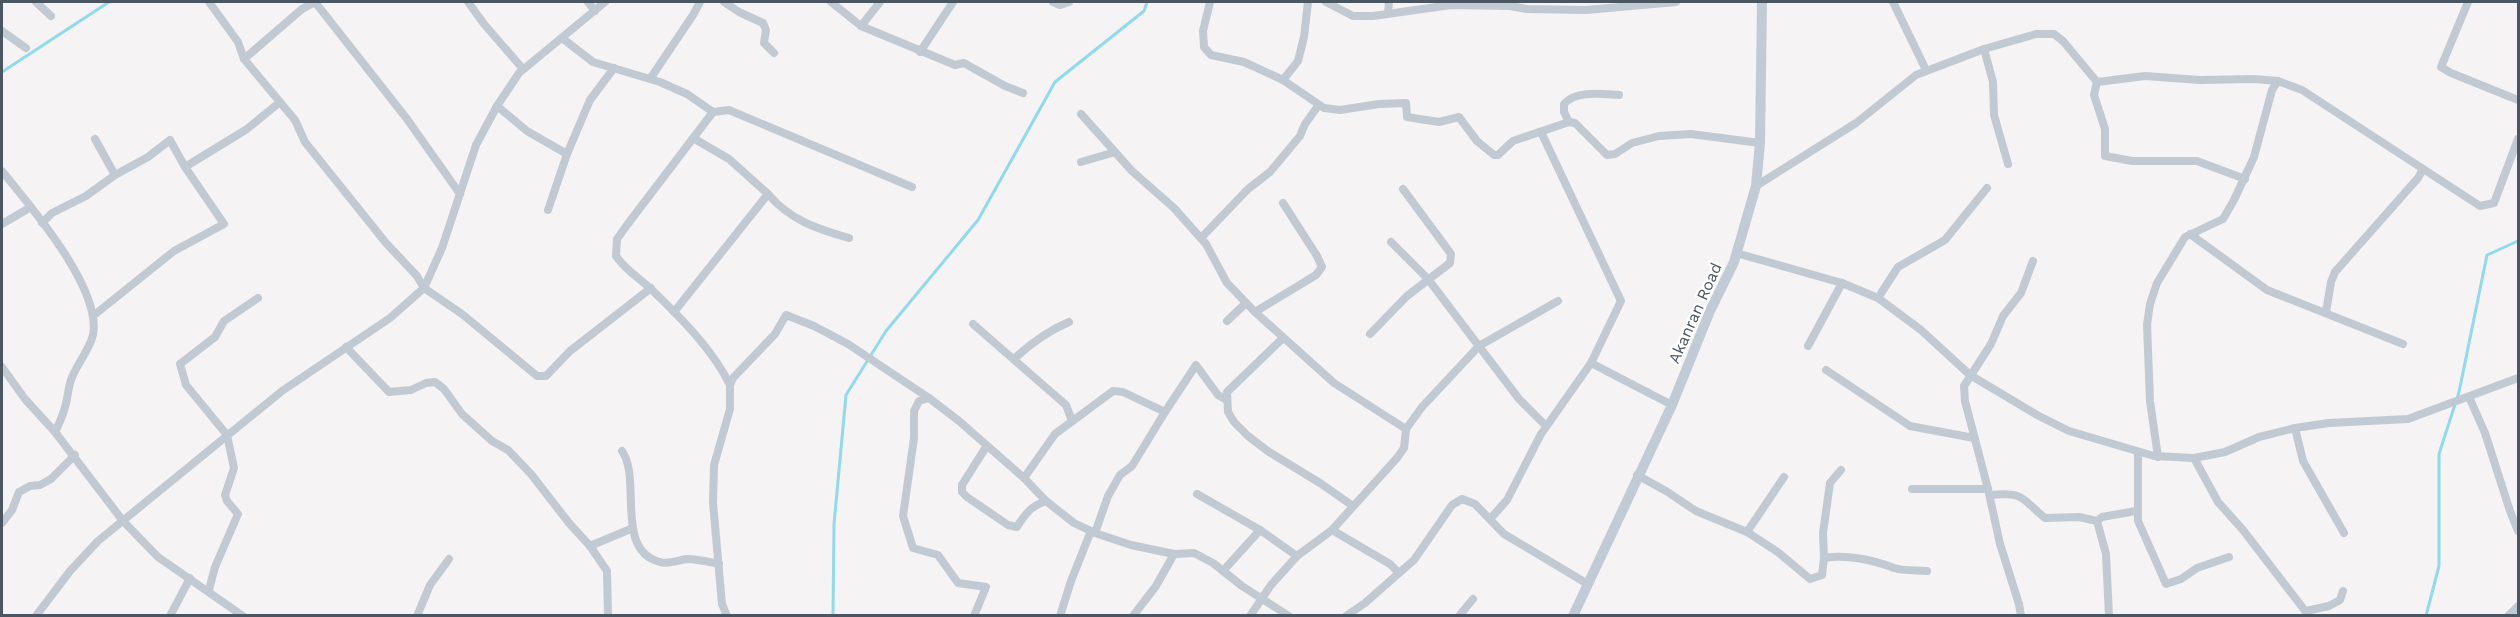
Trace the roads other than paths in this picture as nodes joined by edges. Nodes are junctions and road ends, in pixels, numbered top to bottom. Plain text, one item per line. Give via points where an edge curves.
1 (36, 2) edge
2 (209, 2) edge
3 (315, 2) edge
4 (468, 2) edge
5 (588, 2) edge
6 (605, 2) edge
7 (699, 2) edge
8 (724, 2) edge
9 (831, 2) edge
10 (880, 2) edge
11 (953, 2) edge
12 (1053, 2) edge
13 (1069, 2) edge
14 (1210, 2) edge
15 (1308, 2) edge
16 (1326, 2) edge
17 (1389, 2) edge
18 (1676, 2) edge
19 (1762, 2) edge
20 (1893, 2) edge
21 (2468, 2) edge
22 (1451, 3) edge
23 (595, 11) junction
24 (1388, 13) junction
25 (51, 16) dead end
26 (861, 26) junction
27 (2, 31) edge
28 (562, 38) junction
29 (26, 48) dead end
30 (1984, 49) junction
31 (920, 52) junction
32 (774, 53) dead end
33 (244, 59) junction
34 (614, 68) junction
35 (523, 69) junction
36 (1926, 70) junction
37 (650, 79) junction
38 (1283, 80) junction
39 (2278, 81) junction
40 (2097, 82) junction
41 (1023, 93) dead end
42 (1618, 95) dead end
43 (2518, 100) edge
44 (280, 102) junction
45 (497, 105) junction
46 (1318, 106) junction
47 (713, 112) junction
48 (1081, 114) dead end
49 (1569, 122) junction
50 (1541, 132) junction
51 (693, 138) junction
52 (95, 139) dead end
53 (2518, 139) edge
54 (1760, 143) junction
55 (1115, 152) junction
56 (567, 154) junction
57 (1081, 162) dead end
58 (2008, 164) dead end
59 (185, 167) junction
60 (2423, 169) junction
61 (2, 171) edge
62 (115, 175) junction
63 (2245, 179) junction
64 (1756, 186) junction
65 (912, 187) dead end
66 (1987, 188) dead end
67 (1403, 189) dead end
68 (460, 194) junction
69 (768, 195) junction
70 (1284, 203) dead end
71 (31, 207) junction
72 (548, 210) dead end
73 (42, 223) junction
74 (2, 224) edge
75 (2190, 234) junction
76 (849, 238) dead end
77 (1201, 238) junction
78 (1391, 242) dead end
79 (1736, 253) junction
80 (2033, 261) dead end
81 (1428, 279) junction
82 (1842, 283) junction
83 (424, 288) junction
84 (651, 288) junction
85 (258, 298) dead end
86 (1878, 298) junction
87 (1557, 302) dead end
88 (1246, 303) junction
89 (674, 312) junction
90 (1255, 312) junction
91 (2326, 312) junction
92 (93, 316) junction
93 (1227, 321) dead end
94 (1069, 322) dead end
95 (973, 324) dead end
96 (1370, 334) dead end
97 (1282, 339) junction
98 (2403, 344) dead end
99 (1479, 346) junction
100 (1808, 346) dead end
101 (346, 347) junction
102 (1014, 358) junction
103 (1591, 363) junction
104 (2, 367) edge
105 (1826, 370) dead end
106 (1970, 375) junction
107 (2518, 378) edge
108 (731, 382) junction
109 (928, 398) junction
110 (1227, 399) junction
111 (2462, 400) junction
112 (1672, 405) junction
113 (1165, 412) junction
114 (1072, 421) junction
115 (1546, 426) junction
116 (2295, 428) junction
117 (1406, 429) junction
118 (55, 432) junction
119 (227, 435) junction
120 (1974, 438) junction
121 (986, 447) junction
122 (622, 451) dead end
123 (2138, 452) junction
124 (75, 455) junction
125 (2158, 456) junction
126 (2194, 458) junction
127 (1840, 470) dead end
128 (1637, 475) junction
129 (1784, 477) dead end
130 (1024, 478) junction
131 (1912, 489) dead end
132 (1989, 492) junction
133 (1197, 494) dead end
134 (1046, 501) junction
135 (1353, 506) junction
136 (2136, 511) junction
137 (1491, 518) junction
138 (123, 521) junction
139 (2097, 521) junction
140 (2, 523) edge
141 (633, 528) junction
142 (1260, 530) junction
143 (1332, 530) junction
144 (2518, 531) edge
145 (1093, 532) junction
146 (1747, 532) junction
147 (2344, 533) dead end
148 (590, 546) junction
149 (1174, 554) junction
150 (1298, 556) junction
151 (2229, 557) dead end
152 (1824, 558) junction
153 (449, 559) dead end
154 (719, 564) junction
155 (1927, 571) dead end
156 (1223, 572) junction
157 (1399, 573) junction
158 (190, 578) junction
159 (1586, 584) junction
160 (209, 590) junction
161 (2343, 591) dead end
162 (1262, 598) junction
163 (1473, 598) dead end
164 (2518, 606) edge
165 (2307, 613) edge
166 (36, 615) edge
167 (170, 615) edge
168 (243, 615) edge
169 (417, 615) edge
170 (608, 615) edge
171 (727, 615) edge
172 (974, 615) edge
173 (1060, 615) edge
174 (1133, 615) edge
175 (1250, 615) edge
176 (1258, 615) edge
177 (1289, 615) edge
178 (1346, 615) edge
179 (1459, 615) edge
180 (1572, 615) edge
181 (2021, 615) edge
182 (2109, 615) edge
183 (2508, 615) edge

1 - 25 street
2 - 33 street via 238,42
3 - 33 street
3 - 68 street
4 - 35 street
5 - 23 street
6 - 23 street
7 - 37 street
8 - 32 street via 763,23 764,43
9 - 26 street
10 - 26 street
11 - 31 street
12 - 13 street
14 - 38 street via 1203,31 1204,47 1211,55 1244,62
15 - 38 street via 1298,60
16 - 24 street via 1353,16
17 - 24 street
18 - 22 street via 1586,10
19 - 54 main road, Akanran Road
20 - 36 street
21 - 43 street via 2441,67
22 - 24 street
23 - 28 street
26 - 31 street
27 - 29 street
28 - 34 street via 593,62
28 - 35 street
30 - 36 street
30 - 40 street via 2036,34 2054,34
30 - 58 street via 1993,82 1994,115
31 - 41 street via 955,65 964,63
33 - 44 street
34 - 37 street
34 - 56 street via 590,100
35 - 45 street
36 - 64 street via 1829,141
37 - 47 street via 687,94
38 - 46 street
39 - 40 street via 2145,76
39 - 60 street via 2302,90
39 - 63 street
40 - 63 street via 2094,95 2105,129 2105,156 2132,161 2197,161
42 - 49 street via 1587,94 1568,99 1564,112
44 - 59 street via 247,129
44 - 83 street via 295,120 305,142
45 - 56 street via 527,131
45 - 68 street via 476,145
46 - 50 street via 1340,110 1406,103 1407,117 1438,122 1459,117 1494,155 1513,141
46 - 77 street via 1300,136 1270,171
47 - 51 street
47 - 65 street via 729,110
48 - 55 street
49 - 50 street
49 - 54 street via 1575,123 1607,155 1659,136 1691,134
50 - 103 street via 1621,301
51 - 69 street via 729,159
51 - 84 street via 617,239 616,256 626,270
52 - 62 street
53 - 60 street via 2494,203 2480,206
54 - 64 main road, Akanran Road
55 - 57 street
55 - 77 street
56 - 72 street
59 - 62 street via 170,140
59 - 92 street via 224,224 174,250
60 - 91 street via 2335,272
61 - 71 street
62 - 73 street
63 - 75 street via 2223,219
64 - 79 main road, Akanran Road
66 - 86 street via 1945,240 1898,267
67 - 81 street via 1451,254 1450,263
68 - 83 street
69 - 76 street via 795,219
69 - 89 street
70 - 90 street via 1322,267 1316,275
71 - 73 street
71 - 74 street
73 - 92 street via 87,291
75 - 91 street via 2266,290
75 - 125 street via 2167,265 2150,304 2150,400
77 - 88 street via 1227,283
78 - 81 street
79 - 82 street
79 - 112 main road, Akanran Road
80 - 106 street via 2021,293 2003,316 1991,344
81 - 96 street
81 - 99 street
82 - 86 street
82 - 100 street
83 - 84 street via 542,378
83 - 101 street via 390,318
84 - 89 street
85 - 119 street via 224,321 214,337 180,364 186,385
86 - 106 street via 1921,330
87 - 99 street
88 - 90 street
88 - 93 street
89 - 108 street
90 - 97 street
91 - 98 street
92 - 118 street via 93,335 70,381
94 - 102 street via 1033,341
95 - 102 street
97 - 110 street via 1227,392
97 - 117 street via 1334,383
99 - 115 street via 1528,411
99 - 117 street
101 - 119 street
101 - 148 street via 389,392 435,382 444,389 462,414 508,450 531,474
102 - 114 street via 1066,405
103 - 112 street
103 - 115 street
104 - 118 street
105 - 120 street via 1911,426
106 - 120 street via 1964,386
106 - 123 street via 2069,431
107 - 111 street
108 - 109 street via 775,334 786,315 848,344
108 - 154 street via 730,409 714,465
109 - 121 street via 960,421
109 - 172 street via 919,401 914,411 903,516 912,548 938,555 958,584 986,586
110 - 113 street via 1218,395 1196,365
110 - 135 street via 1228,412 1248,436
111 - 116 street via 2408,418
111 - 144 street via 2485,433
112 - 128 main road, Akanran Road
113 - 114 street via 1113,391
113 - 145 street via 1132,466 1120,475
114 - 130 street via 1055,434
115 - 137 street via 1507,500
116 - 126 street via 2225,452
116 - 147 street via 2303,461
117 - 135 street via 1404,448
118 - 124 street
119 - 138 street
119 - 160 street via 234,468 225,495 238,514
120 - 132 street
121 - 130 street
121 - 134 street via 962,485 967,497 1017,527 1027,511
122 - 141 street via 630,470
123 - 125 street
123 - 136 street
124 - 138 street
124 - 140 street via 51,479 19,492
125 - 126 street
126 - 165 street via 2218,502
127 - 152 street via 1830,483
128 - 146 street via 1696,511
128 - 159 main road, Akanran Road
129 - 146 street
130 - 134 street
131 - 132 street
132 - 139 street via 2021,496 2045,518
132 - 181 street
133 - 142 street
134 - 145 street
135 - 143 street
136 - 139 street
136 - 151 street via 2166,584
137 - 157 street via 1474,504 1461,500 1452,505 1414,560
137 - 159 street via 1504,534
138 - 158 street via 158,557
138 - 166 street via 70,571
139 - 182 street via 2106,554
141 - 148 street
141 - 154 street via 647,556 661,563 688,559
142 - 150 street
142 - 156 street
143 - 150 street
143 - 157 street
145 - 149 street
145 - 173 street
146 - 152 street via 1810,579 1821,575
148 - 170 street via 607,571
149 - 156 street via 1194,553
149 - 174 street
150 - 162 street
152 - 155 street via 1864,560
153 - 169 street via 430,585
154 - 171 street via 722,604
156 - 162 street
157 - 178 street
158 - 160 street
158 - 167 street
159 - 180 main road, Akanran Road
160 - 168 street
161 - 165 street via 2340,600
162 - 175 street
162 - 176 street
162 - 177 street
163 - 179 street
164 - 183 street

